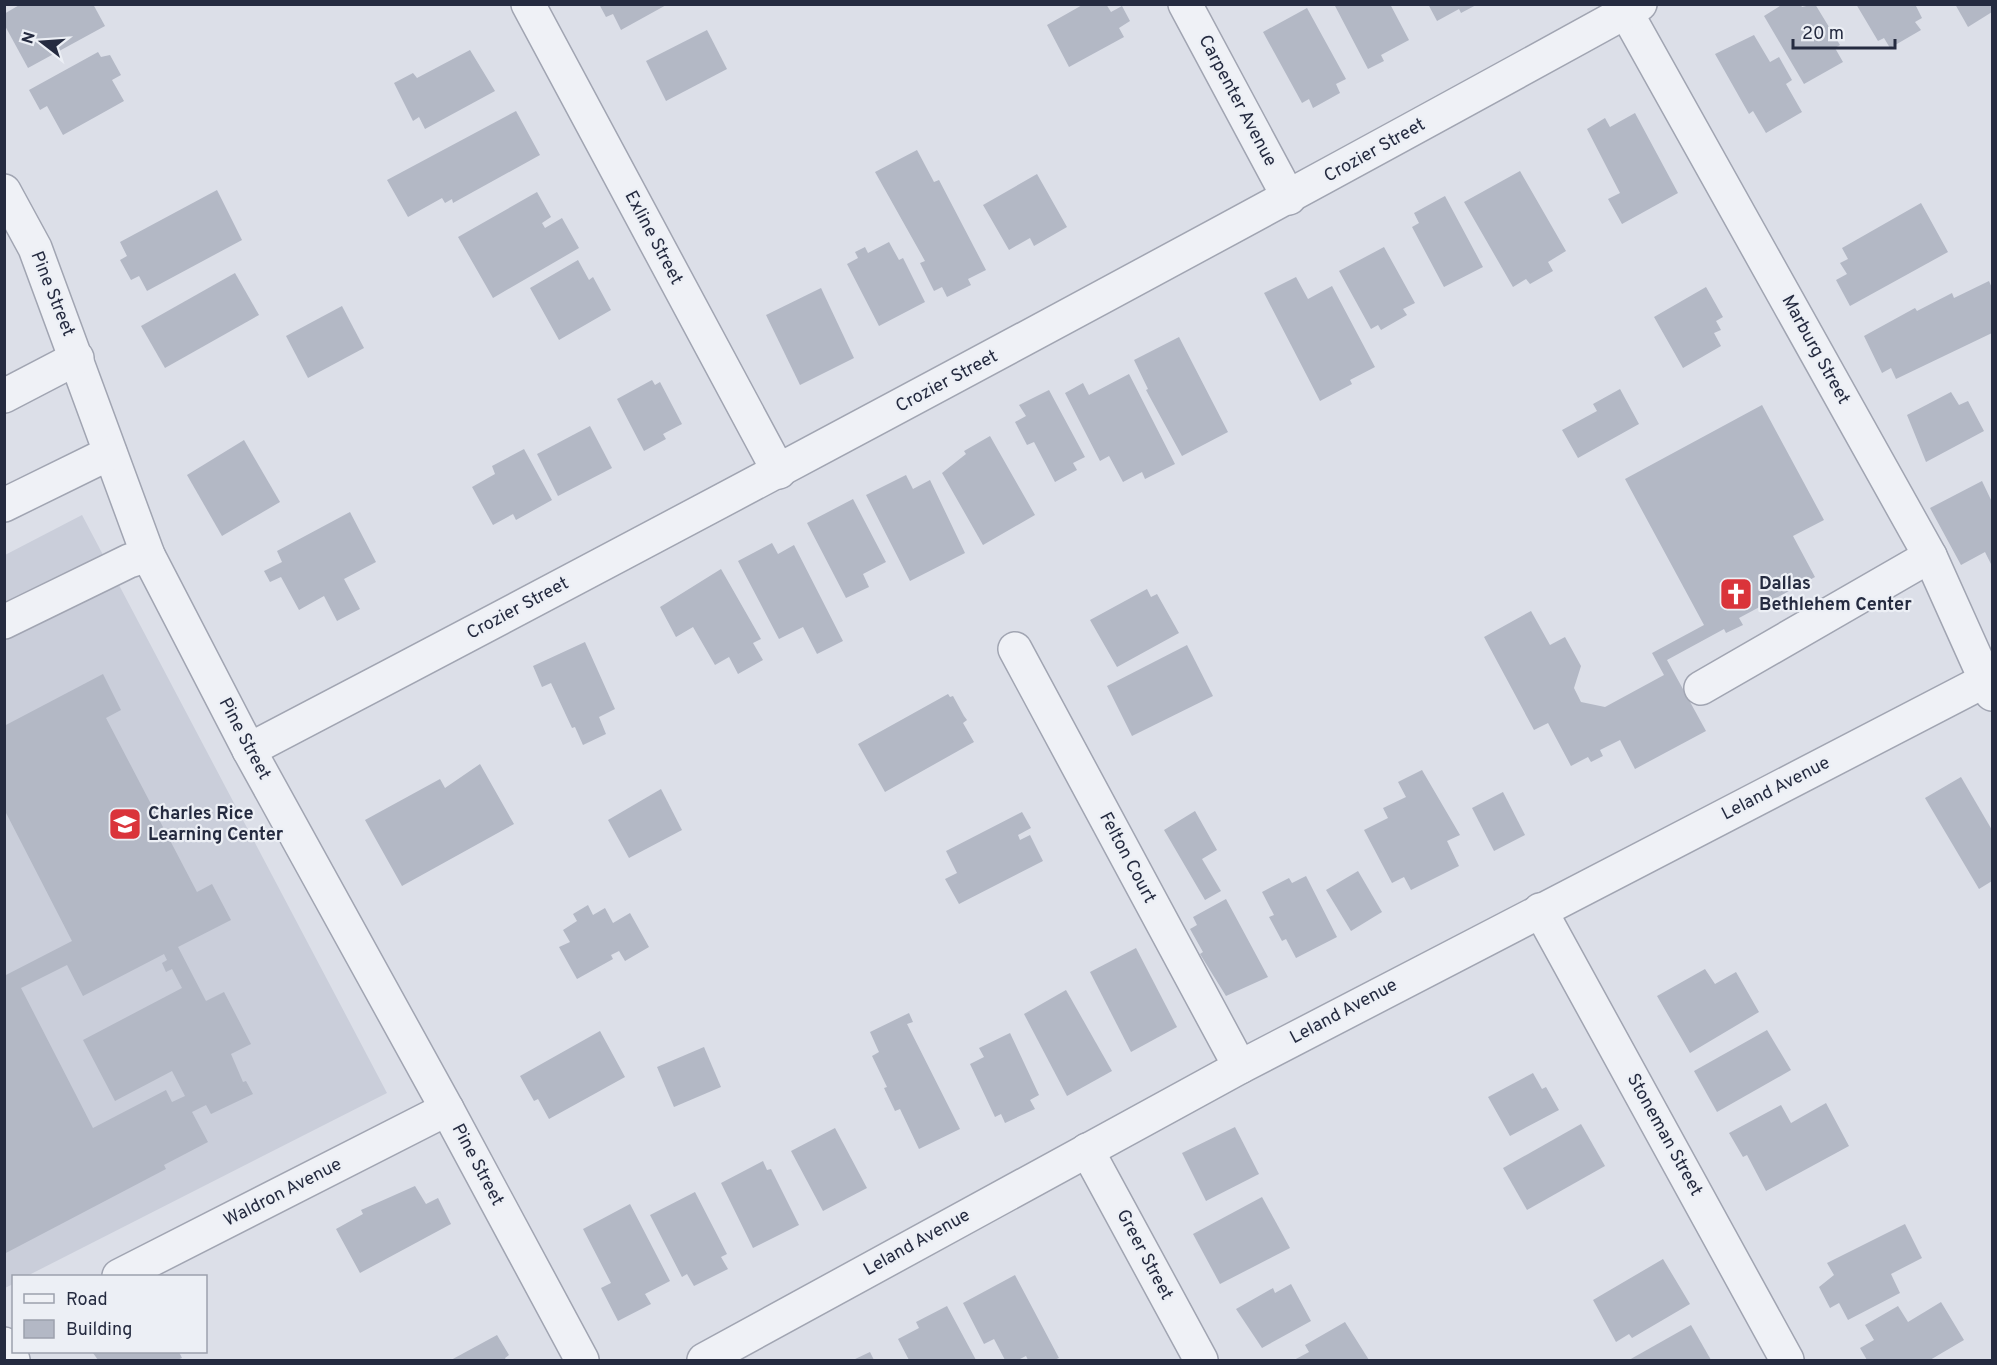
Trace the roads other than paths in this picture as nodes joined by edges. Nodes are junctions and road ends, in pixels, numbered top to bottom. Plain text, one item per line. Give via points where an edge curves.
1 (528, 4) edge
2 (1185, 4) edge
3 (1633, 8) edge
4 (4, 191) edge
5 (1289, 198) junction
6 (77, 358) junction
7 (4, 396) edge
8 (110, 453) junction
9 (779, 472) junction
10 (4, 505) edge
11 (148, 555) junction
12 (1930, 556) junction
13 (4, 622) edge
14 (1015, 649) dead end
15 (1990, 684) edge
16 (1701, 688) dead end
17 (249, 750) junction
18 (1540, 910) junction
19 (1240, 1067) junction
20 (447, 1109) junction
21 (1087, 1150) junction
22 (121, 1275) edge
23 (4, 1344) edge
24 (13, 1360) edge
25 (582, 1360) edge
26 (704, 1360) edge
27 (1201, 1360) edge
28 (1787, 1360) edge

1 - 9 street, Exline Street
2 - 5 street, Carpenter Avenue
3 - 5 street, Crozier Street
3 - 12 street, Marburg Street
4 - 6 street, Pine Street via 35,248
5 - 9 street, Crozier Street
6 - 7 street
6 - 8 street, Pine Street
8 - 10 street
8 - 11 street, Pine Street
9 - 17 street, Crozier Street
11 - 13 street
11 - 17 street, Pine Street
12 - 15 street, Marburg Street
12 - 16 street
14 - 19 street, Felton Court
15 - 18 street, Leland Avenue
17 - 20 street, Pine Street
18 - 19 street, Leland Avenue
18 - 28 street, Stoneman Street
19 - 21 street, Leland Avenue
20 - 22 street, Waldron Avenue
20 - 25 street, Pine Street
21 - 26 street, Leland Avenue
21 - 27 street, Greer Street
23 - 24 street

